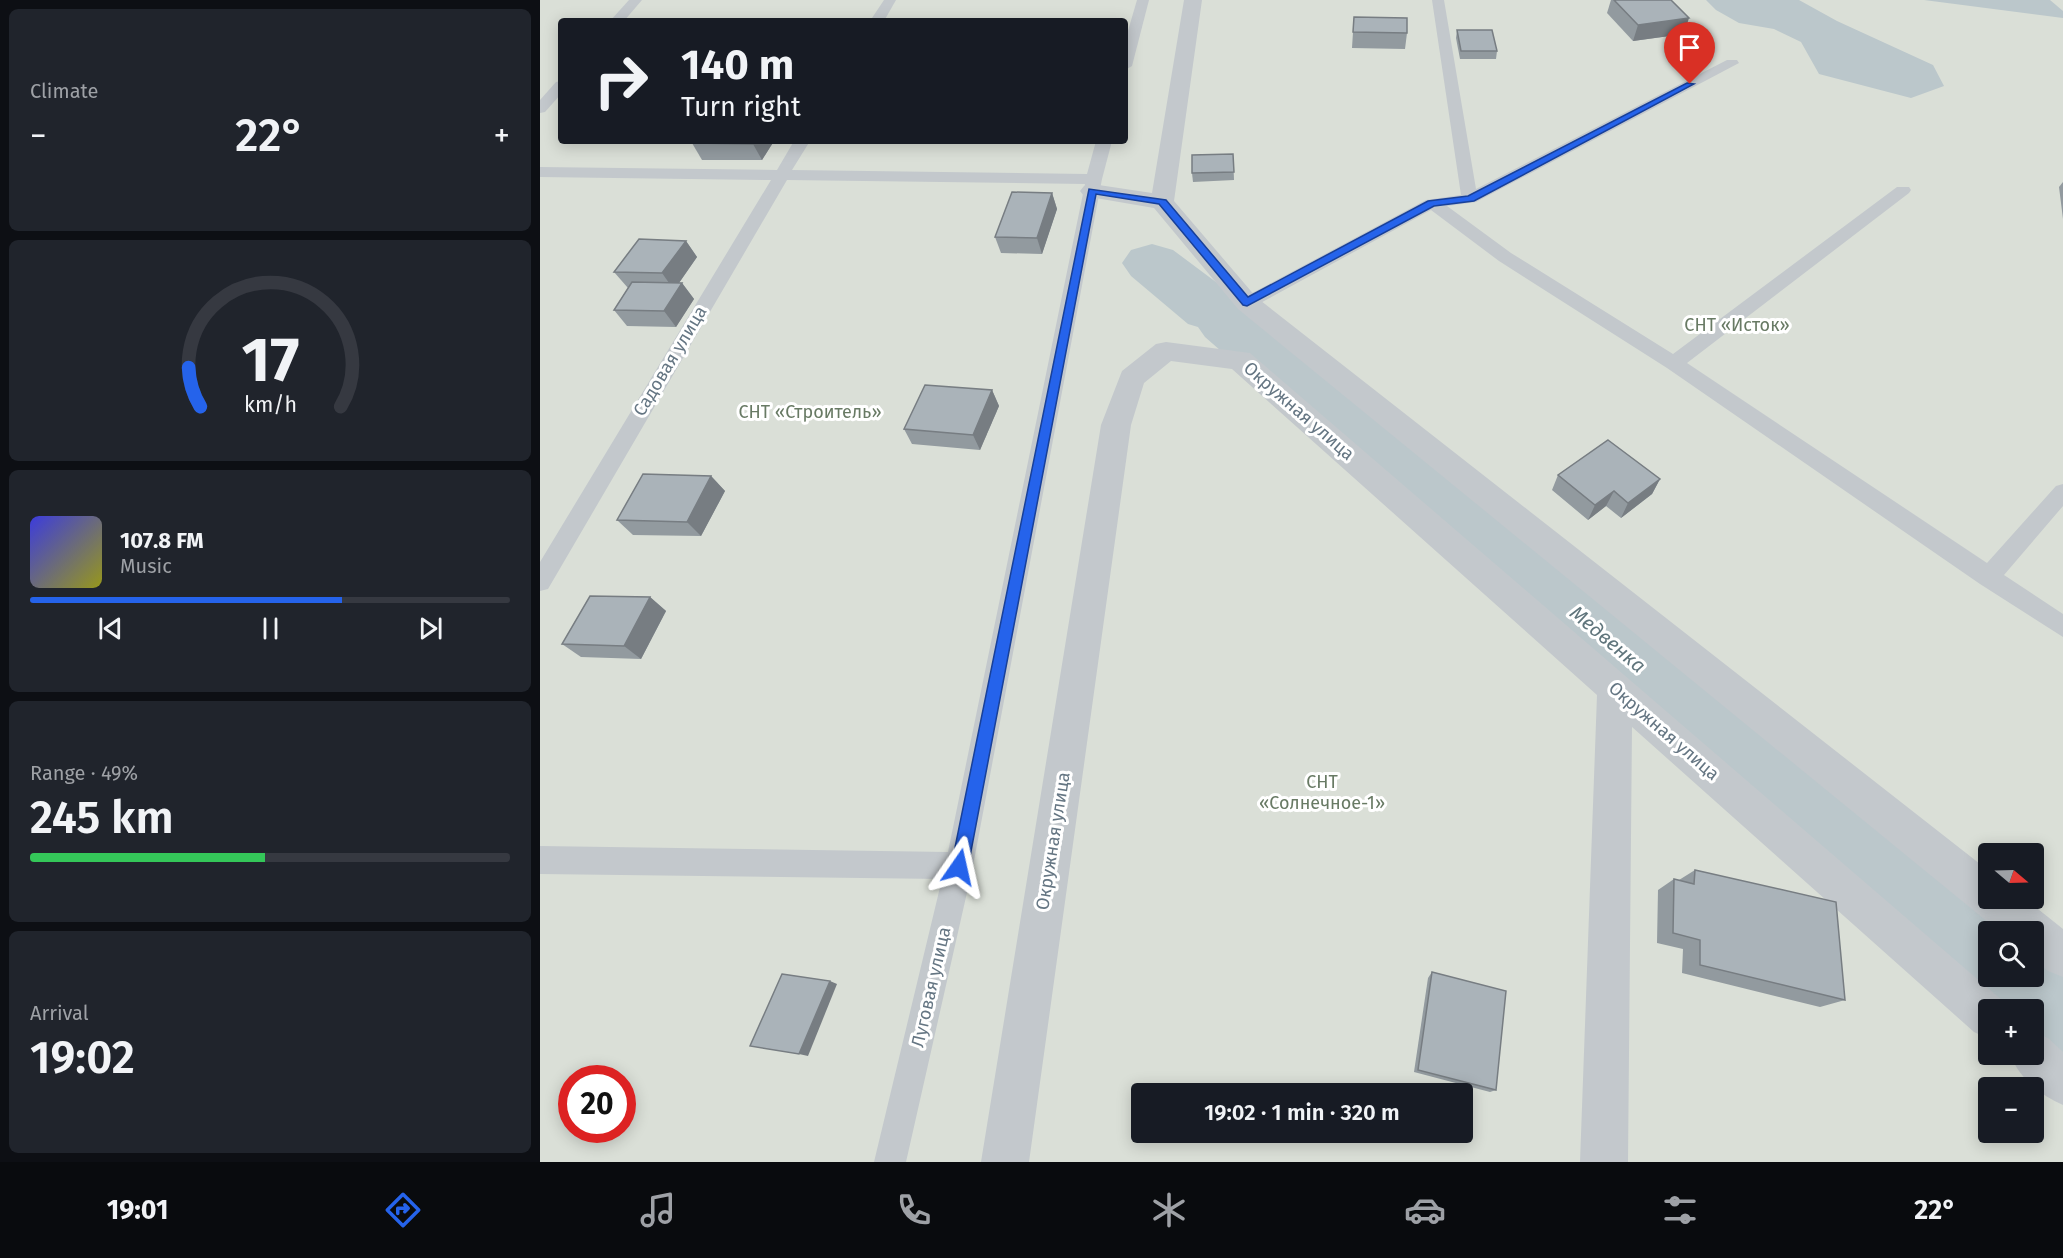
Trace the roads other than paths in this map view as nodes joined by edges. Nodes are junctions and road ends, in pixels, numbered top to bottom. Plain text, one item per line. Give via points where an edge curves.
1 (636, 0) edge
2 (890, 0) edge
3 (1143, 0) edge
4 (1193, 0) edge
5 (1438, 0) edge
6 (620, 18) edge
7 (879, 18) edge
8 (1128, 55) edge
9 (1732, 63) dead end
10 (558, 88) edge
11 (540, 109) edge
12 (800, 144) edge
13 (1103, 144) edge
14 (540, 172) edge
15 (779, 177) junction
16 (1093, 185) junction
17 (1903, 190) dead end
18 (1470, 199) junction
19 (1162, 202) junction
20 (1432, 203) junction
21 (1247, 303) junction
22 (1674, 363) junction
23 (2063, 492) edge
24 (1988, 577) junction
25 (540, 582) edge
26 (2063, 627) edge
27 (1615, 688) junction
28 (540, 860) edge
29 (959, 867) junction
30 (1978, 888) edge
31 (2004, 909) edge
32 (2019, 921) edge
33 (2044, 941) edge
34 (2063, 956) edge
35 (1978, 1007) edge
36 (2044, 1065) edge
37 (2063, 1082) edge
38 (891, 1162) edge
39 (1005, 1162) edge
40 (1604, 1162) edge

1 - 6 lane
2 - 7 lane
3 - 8 lane
4 - 19 street
5 - 18 lane
9 - 18 lane
10 - 11 lane
12 - 15 lane, Садовая улица
13 - 16 lane, Луговая улица
14 - 15 lane
15 - 16 lane
15 - 25 lane, Садовая улица
16 - 19 street
16 - 29 lane, Луговая улица
17 - 22 lane
18 - 20 lane
19 - 21 street
20 - 21 lane
20 - 22 lane via 1505,257
21 - 30 street
22 - 24 lane
23 - 24 lane
24 - 26 lane
27 - 35 street, Окружная улица
27 - 39 street, Окружная улица via 1240,360 1166,351 1149,364 1132,378 1116,425
27 - 40 street
28 - 29 lane
29 - 38 lane, Луговая улица
31 - 32 street
33 - 34 street
36 - 37 street

